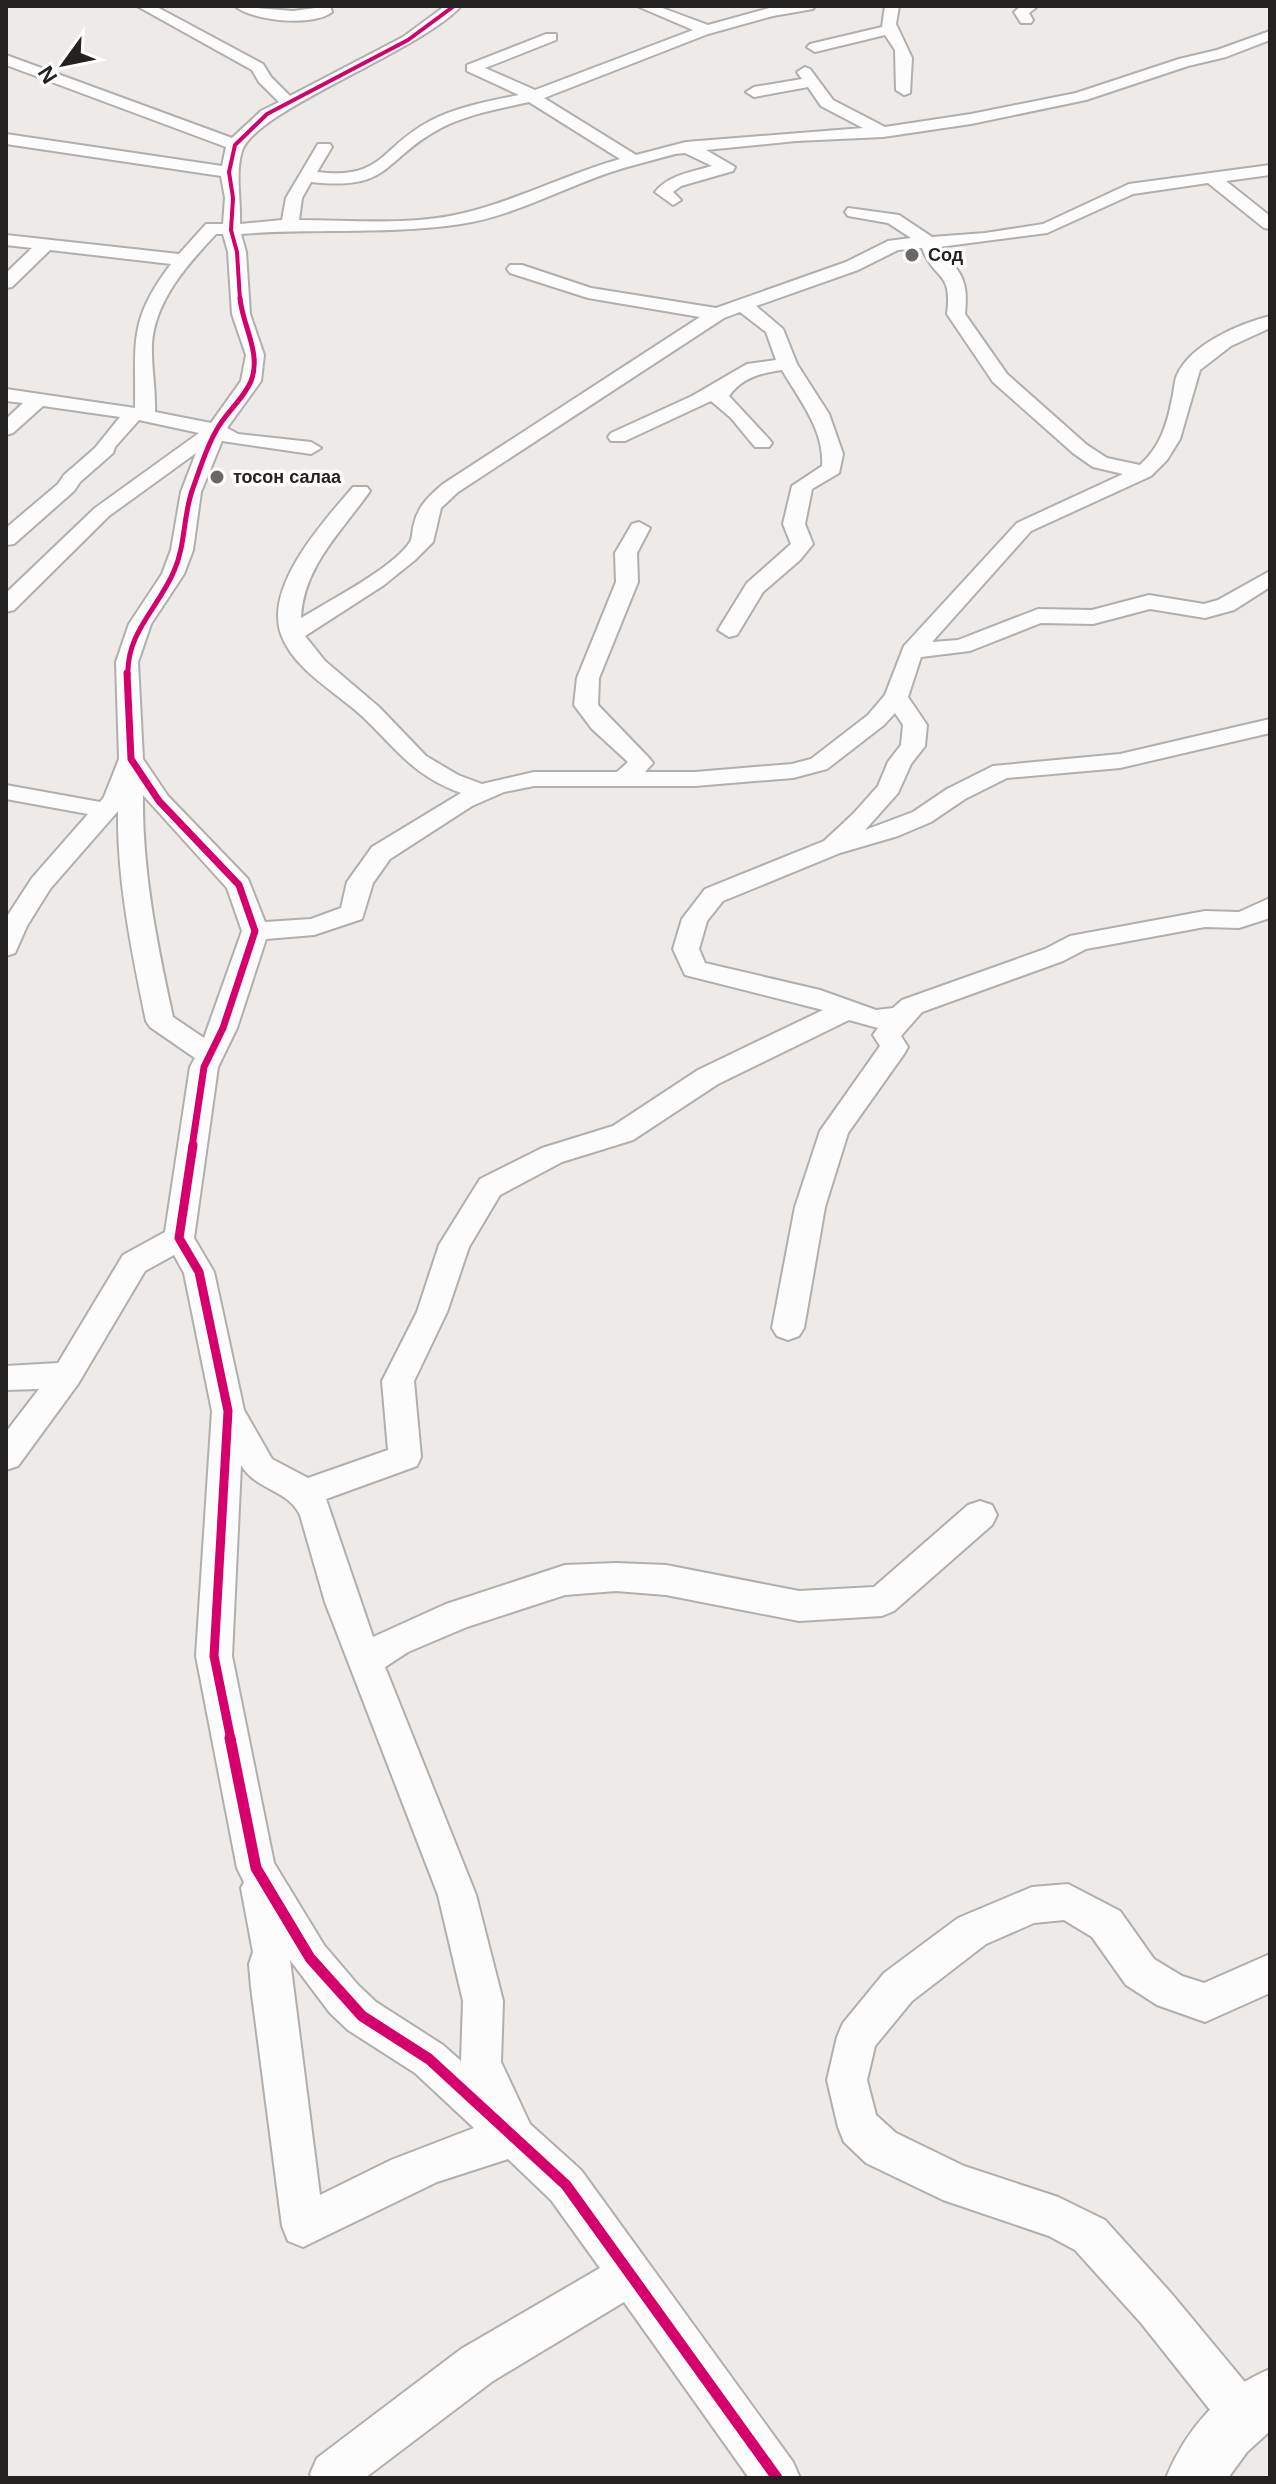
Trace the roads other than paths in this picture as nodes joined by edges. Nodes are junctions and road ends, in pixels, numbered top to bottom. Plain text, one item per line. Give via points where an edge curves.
1 (144, 6) edge
2 (242, 6) edge
3 (323, 6) edge
4 (454, 6) edge
5 (644, 6) edge
6 (808, 6) edge
7 (892, 6) edge
8 (708, 30) junction
9 (887, 30) junction
10 (1270, 35) edge
11 (551, 37) dead end
12 (815, 47) dead end
13 (6, 60) edge
14 (904, 90) dead end
15 (754, 92) dead end
16 (535, 96) junction
17 (289, 103) junction
18 (883, 132) junction
19 (6, 139) edge
20 (235, 145) junction
21 (324, 147) dead end
22 (686, 147) junction
23 (633, 160) junction
24 (1270, 170) edge
25 (229, 172) junction
26 (306, 176) junction
27 (1214, 180) junction
28 (673, 200) dead end
29 (854, 212) dead end
30 (1270, 224) edge
31 (290, 225) junction
32 (231, 230) junction
33 (6, 240) edge
34 (928, 242) junction
35 (47, 244) junction
36 (182, 260) junction
37 (516, 269) dead end
38 (6, 283) edge
39 (744, 306) junction
40 (717, 314) junction
41 (1270, 322) edge
42 (787, 364) junction
43 (727, 385) junction
44 (6, 395) edge
45 (41, 398) junction
46 (139, 415) junction
47 (6, 429) edge
48 (216, 430) junction
49 (618, 437) dead end
50 (762, 443) dead end
51 (311, 448) dead end
52 (1144, 472) junction
53 (360, 491) dead end
54 (639, 528) dead end
55 (6, 539) edge
56 (1270, 578) edge
57 (6, 605) edge
58 (729, 630) dead end
59 (292, 634) junction
60 (912, 651) junction
61 (896, 697) junction
62 (1270, 726) edge
63 (131, 759) junction
64 (623, 779) junction
65 (6, 792) edge
66 (484, 792) junction
67 (105, 810) junction
68 (831, 847) junction
69 (1270, 906) edge
70 (255, 931) junction
71 (6, 947) edge
72 (848, 1009) junction
73 (900, 1017) junction
74 (210, 1055) junction
75 (179, 1238) junction
76 (788, 1328) dead end
77 (67, 1375) junction
78 (6, 1378) edge
79 (228, 1411) junction
80 (6, 1457) edge
81 (306, 1492) junction
82 (980, 1515) dead end
83 (365, 1662) junction
84 (256, 1868) junction
85 (1270, 1973) edge
86 (515, 2137) junction
87 (630, 2274) junction
88 (1256, 2406) edge
89 (333, 2474) dead end
90 (777, 2478) edge
91 (1195, 2478) edge

1 - 17 street via 258,67
2 - 3 street via 289,17 325,12
4 - 17 street via 408,40
5 - 8 street
6 - 8 street via 770,11
7 - 9 street
8 - 16 street
9 - 12 street
9 - 14 street via 904,58
10 - 18 street via 1080,97
11 - 16 street via 472,68
13 - 20 street
15 - 18 street via 808,77 827,103
16 - 23 street
16 - 26 street via 467,110 435,125 367,178
17 - 20 street via 267,114
18 - 22 street
19 - 25 street
20 - 25 street
21 - 26 street
22 - 23 street
22 - 28 street via 727,167 675,182 663,192
23 - 31 street via 462,219 384,226
24 - 27 street
25 - 32 street
26 - 31 street via 294,198
27 - 30 street
27 - 34 street via 1129,189 1047,228
29 - 34 street via 893,219
31 - 32 street
32 - 36 street via 212,228
32 - 48 street via 241,314 255,355 251,381
33 - 35 street
34 - 39 street via 894,245
34 - 52 street via 959,290 956,314 1000,378 1100,463
35 - 36 street
35 - 38 street
36 - 46 street via 148,319
37 - 40 street via 588,293
39 - 40 street
39 - 42 street via 774,329
40 - 59 street via 460,481 429,508 422,542 411,554
41 - 52 street via 1220,343 1187,373 1171,442
42 - 43 street via 754,368
42 - 58 street via 819,414 833,454 832,469 802,486 794,524 802,544 747,596
43 - 49 street
43 - 50 street via 718,397
44 - 45 street
45 - 46 street
45 - 47 street
46 - 48 street
46 - 55 street
48 - 51 street via 233,439
48 - 57 street via 102,512
48 - 63 street via 191,492 173,574 140,624 127,662
52 - 60 street via 1024,527
53 - 59 street via 323,535 297,578
54 - 64 street via 626,553 627,582 588,678 586,705 641,763
56 - 60 street via 1226,605 1205,611 1149,602 1093,617 1038,616 962,646
59 - 66 street via 315,663 419,762
60 - 61 street
61 - 64 street via 876,720 819,764 746,775
61 - 68 street via 915,725 913,746 889,788
62 - 68 street via 1120,761 1002,771 922,817
63 - 67 street
63 - 70 street via 159,801 239,885
63 - 74 street via 130,834 160,1021
64 - 66 street via 534,779
65 - 67 street
66 - 70 street via 381,853 360,882 353,913 314,927
67 - 71 street via 41,884
68 - 72 street via 714,895 695,919 686,949 694,969
69 - 73 street via 1239,920 1205,919 1079,942 912,1006
70 - 74 street
72 - 73 street via 874,1019
72 - 81 street via 708,1077 623,1133 552,1155 490,1187 454,1245 432,1312 398,1381 405,1457
73 - 76 street via 887,1035 894,1047 834,1131 810,1207
74 - 75 street
75 - 77 street via 134,1263
75 - 79 street via 199,1272
77 - 78 street
77 - 80 street
79 - 81 street via 260,1468
79 - 84 street via 214,1656
81 - 83 street
82 - 83 street via 882,1601 799,1606 666,1580 565,1580 458,1615 396,1641
83 - 86 street via 457,1895 483,2001 481,2064
84 - 86 street via 310,1958 344,1999 429,2059
84 - 86 street via 272,1952 271,1987 303,2226 388,2182
85 - 88 street via 1205,2003 1140,1972 1106,1924 1068,1902 1032,1905 972,1931 898,1987 857,2037 847,2080 859,2127 881,2148 958,2185 1058,2218 1090,2235
86 - 87 street via 566,2185
87 - 89 street via 477,2365
87 - 90 street
88 - 91 street

